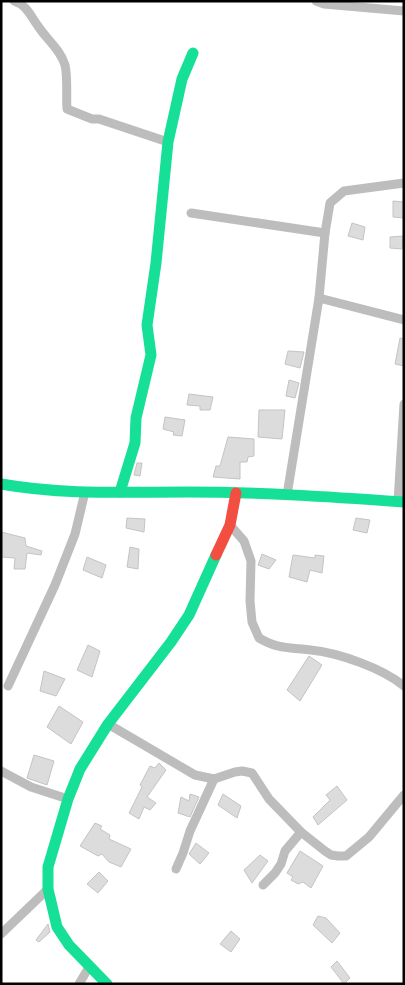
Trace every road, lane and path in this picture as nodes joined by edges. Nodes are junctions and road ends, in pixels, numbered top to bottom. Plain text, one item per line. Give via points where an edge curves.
1 (14, 1) edge
2 (316, 1) edge
3 (404, 11) edge
4 (193, 53) dead end
5 (168, 142) junction
6 (404, 183) edge
7 (191, 213) dead end
8 (325, 234) junction
9 (319, 298) junction
10 (404, 320) edge
11 (404, 404) edge
12 (1, 484) edge
13 (85, 492) junction
14 (120, 492) junction
15 (236, 493) junction
16 (287, 495) junction
17 (401, 502) edge
18 (230, 525) junction
19 (8, 686) dead end
20 (404, 686) edge
21 (108, 724) junction
22 (1, 771) edge
23 (214, 780) junction
24 (404, 795) edge
25 (68, 799) junction
26 (301, 832) junction
27 (176, 870) dead end
28 (263, 885) dead end
29 (48, 889) junction
30 (1, 934) edge
31 (89, 967) junction
32 (79, 984) edge
33 (107, 984) edge

1 - 5 street via 31,14 60,53 65,67 67,109
2 - 3 street
4 - 5 street via 182,79
5 - 14 street via 147,325 150,355 136,418 135,443
6 - 8 street via 344,191 330,204
7 - 8 street
8 - 9 street
9 - 10 street
9 - 16 street
11 - 17 street
12 - 13 street
13 - 14 street
13 - 19 street via 75,534 55,585
14 - 15 street
15 - 16 street
15 - 18 street
16 - 17 street
18 - 20 street via 244,541 251,561 252,622 259,638 273,646 334,653 392,676
18 - 21 street via 189,615
21 - 23 street via 195,775
21 - 25 street via 80,769
22 - 25 street via 31,787
23 - 26 street via 235,772 252,773 269,799
23 - 27 street
24 - 26 street via 369,837 346,856 331,855
25 - 29 street via 48,867
26 - 28 street via 285,851 275,873
29 - 30 street
29 - 31 street via 57,927
31 - 32 street
31 - 33 street

